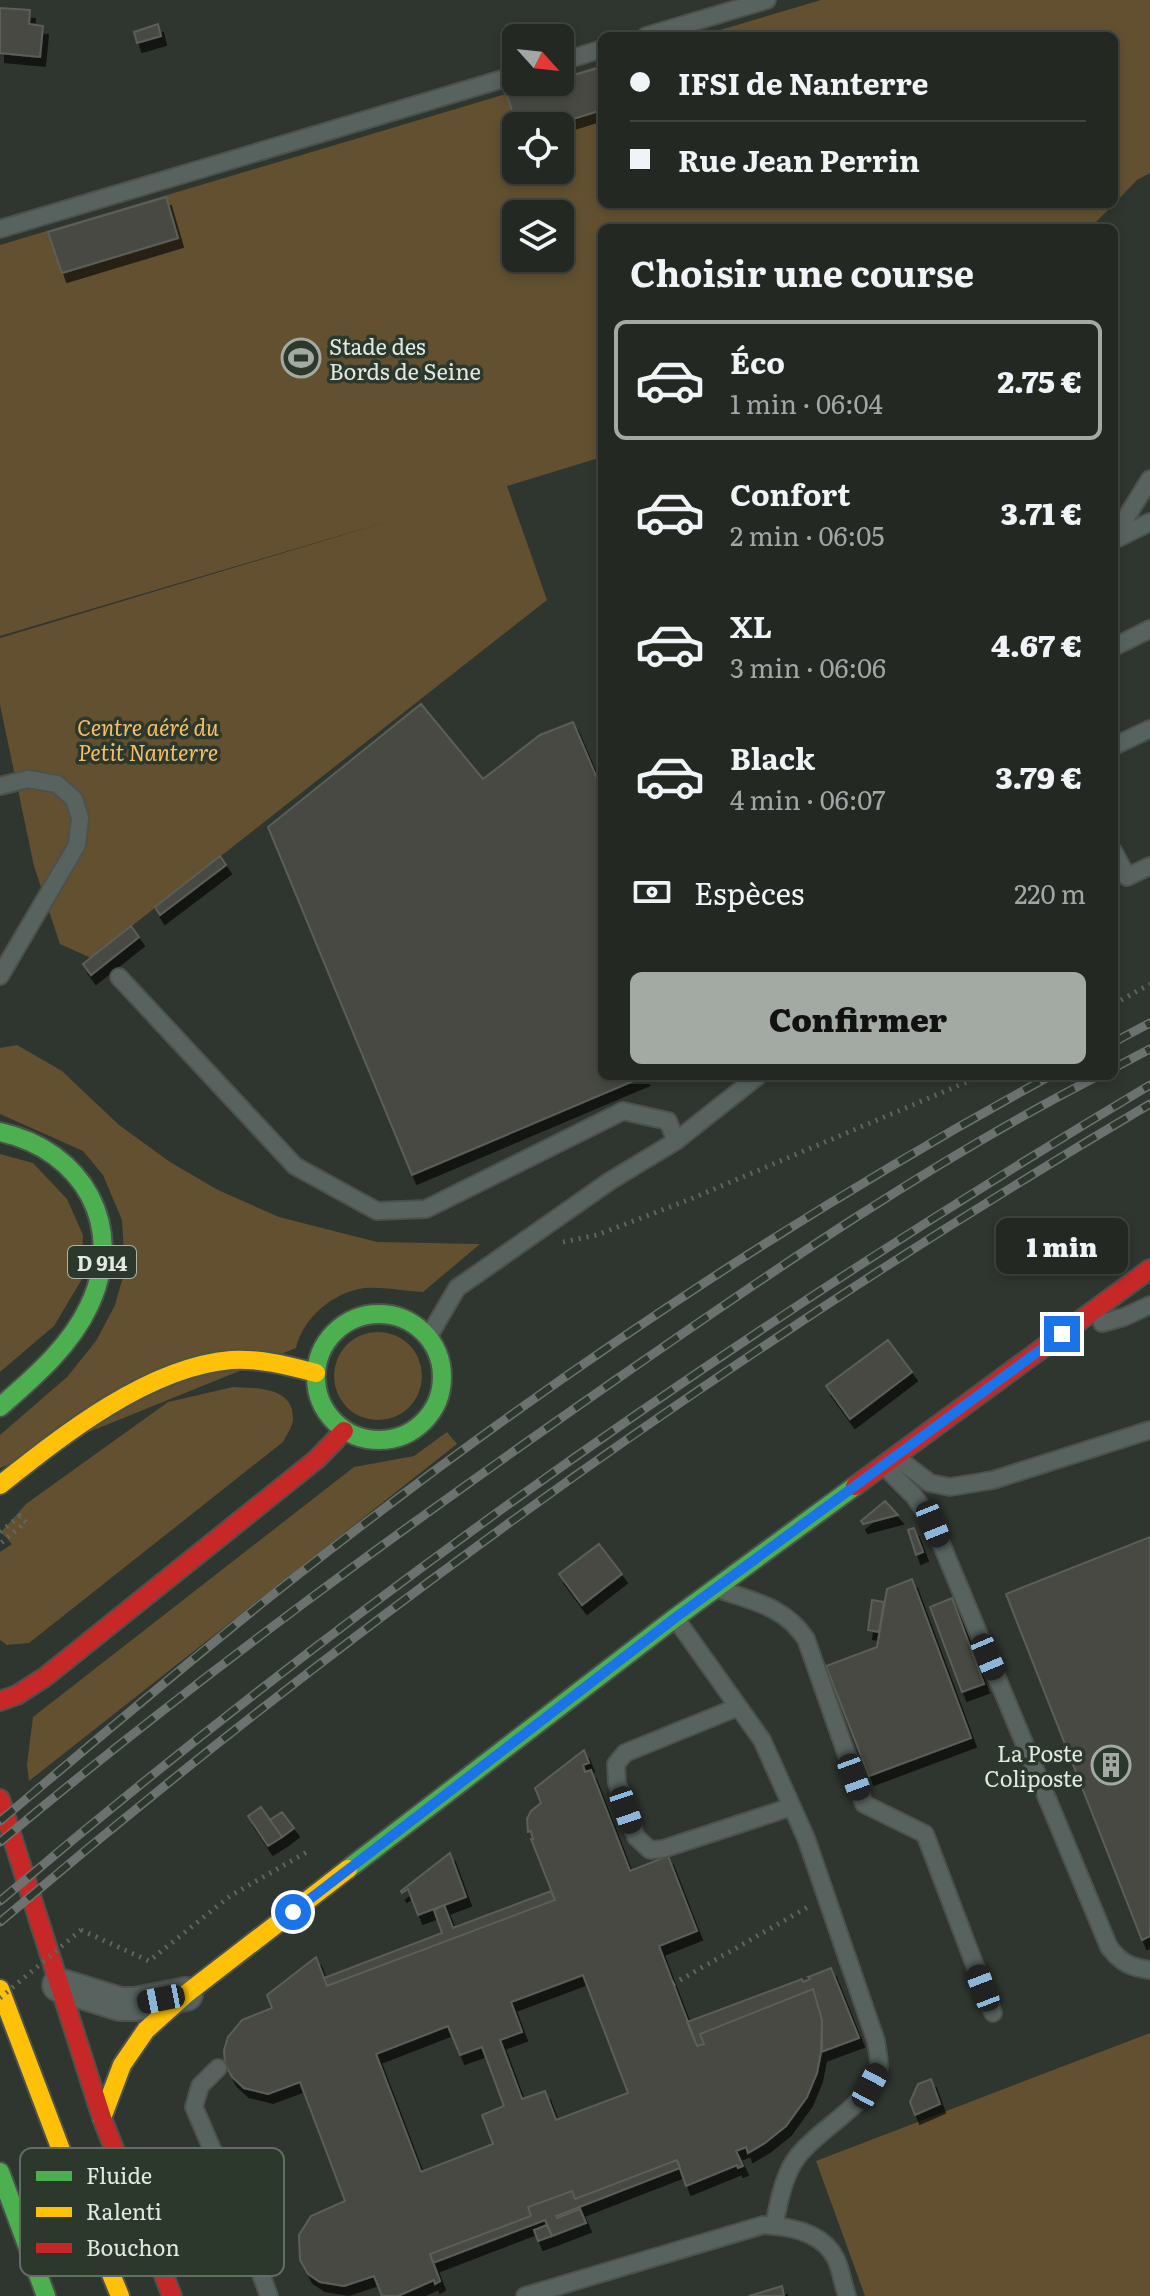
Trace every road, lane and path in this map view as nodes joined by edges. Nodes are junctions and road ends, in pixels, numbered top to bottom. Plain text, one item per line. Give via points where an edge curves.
1 (767, 0) edge
2 (659, 32) edge
3 (598, 50) edge
4 (574, 58) edge
5 (502, 79) edge
6 (0, 229) edge
7 (1150, 479) edge
8 (1150, 522) edge
9 (1118, 531) edge
10 (1118, 536) edge
11 (1150, 629) edge
12 (1118, 645) edge
13 (1150, 729) edge
14 (1118, 744) edge
15 (0, 786) edge
16 (1150, 866) edge
17 (1121, 879) edge
18 (0, 976) edge
19 (119, 977) dead end
20 (1150, 984) edge
21 (1118, 1002) edge
22 (753, 1080) edge
23 (972, 1080) edge
24 (0, 1132) edge
25 (676, 1141) junction
26 (517, 1245) junction
27 (1150, 1269) edge
28 (1150, 1305) edge
29 (1062, 1334) junction
30 (429, 1336) junction
31 (316, 1373) junction
32 (0, 1407) edge
33 (1150, 1430) edge
34 (344, 1431) junction
35 (890, 1461) junction
36 (7, 1480) edge
37 (0, 1532) edge
38 (0, 1544) edge
39 (716, 1588) junction
40 (675, 1618) junction
41 (0, 1701) edge
42 (738, 1707) junction
43 (0, 1799) edge
44 (791, 1807) junction
45 (230, 1896) dead end
46 (826, 1897) junction
47 (1150, 1970) edge
48 (673, 1984) dead end
49 (59, 1985) junction
50 (0, 1989) edge
51 (186, 1994) junction
52 (0, 1998) edge
53 (993, 2013) dead end
54 (218, 2068) dead end
55 (102, 2118) junction
56 (62, 2148) edge
57 (114, 2148) edge
58 (212, 2148) edge
59 (0, 2172) edge
60 (774, 2225) junction
61 (20, 2226) edge
62 (39, 2276) edge
63 (112, 2276) edge
64 (163, 2276) edge
65 (262, 2276) edge
66 (46, 2296) edge
67 (120, 2296) edge
68 (171, 2296) edge
69 (269, 2296) edge
70 (525, 2296) edge
71 (847, 2296) edge

1 - 2 lane
3 - 4 lane
5 - 6 lane
7 - 9 lane
8 - 10 lane
11 - 12 lane
13 - 14 lane
15 - 18 lane via 28,779 57,784 74,799 80,818 77,845
16 - 17 lane
19 - 25 lane via 295,1166 377,1211 426,1209 623,1111 668,1121
20 - 21 path
22 - 25 lane
23 - 26 path via 597,1235
24 - 32 main road, D 914 via 43,1146 78,1177 99,1220 103,1248 90,1304 69,1339
25 - 26 lane
26 - 30 lane via 457,1288
27 - 29 main road
28 - 29 lane
29 - 35 main road
30 - 31 main road via 412,1322 371,1314 333,1334
30 - 34 main road via 440,1356 443,1378 439,1401 427,1420 409,1434 387,1441 365,1440
31 - 34 main road via 322,1406
31 - 36 main road via 256,1361 194,1367 117,1402
33 - 35 lane via 993,1480 950,1487 930,1483
34 - 41 main road via 317,1459 45,1677
35 - 39 main road
35 - 47 lane via 933,1524 1109,1947 1130,1967
37 - 38 path via 20,1516 26,1522
39 - 40 main road
39 - 53 lane via 796,1623 864,1804 925,1834
40 - 42 lane
40 - 51 main road
42 - 44 lane via 762,1740
42 - 44 lane via 625,1753 616,1764 617,1783 636,1837 650,1850 663,1849
43 - 49 main road
44 - 46 lane
45 - 52 path, bridge via 149,1961 81,1930
46 - 48 path
46 - 60 lane via 876,2041 879,2069 870,2086 799,2153
49 - 51 street via 120,2004
49 - 55 main road
50 - 56 main road
51 - 55 main road via 146,2030 122,2065
54 - 58 lane via 200,2086 194,2107
55 - 57 main road
59 - 61 main road
60 - 70 lane
60 - 71 lane via 820,2242 835,2257
62 - 66 main road
63 - 67 main road
64 - 68 main road
65 - 69 lane

